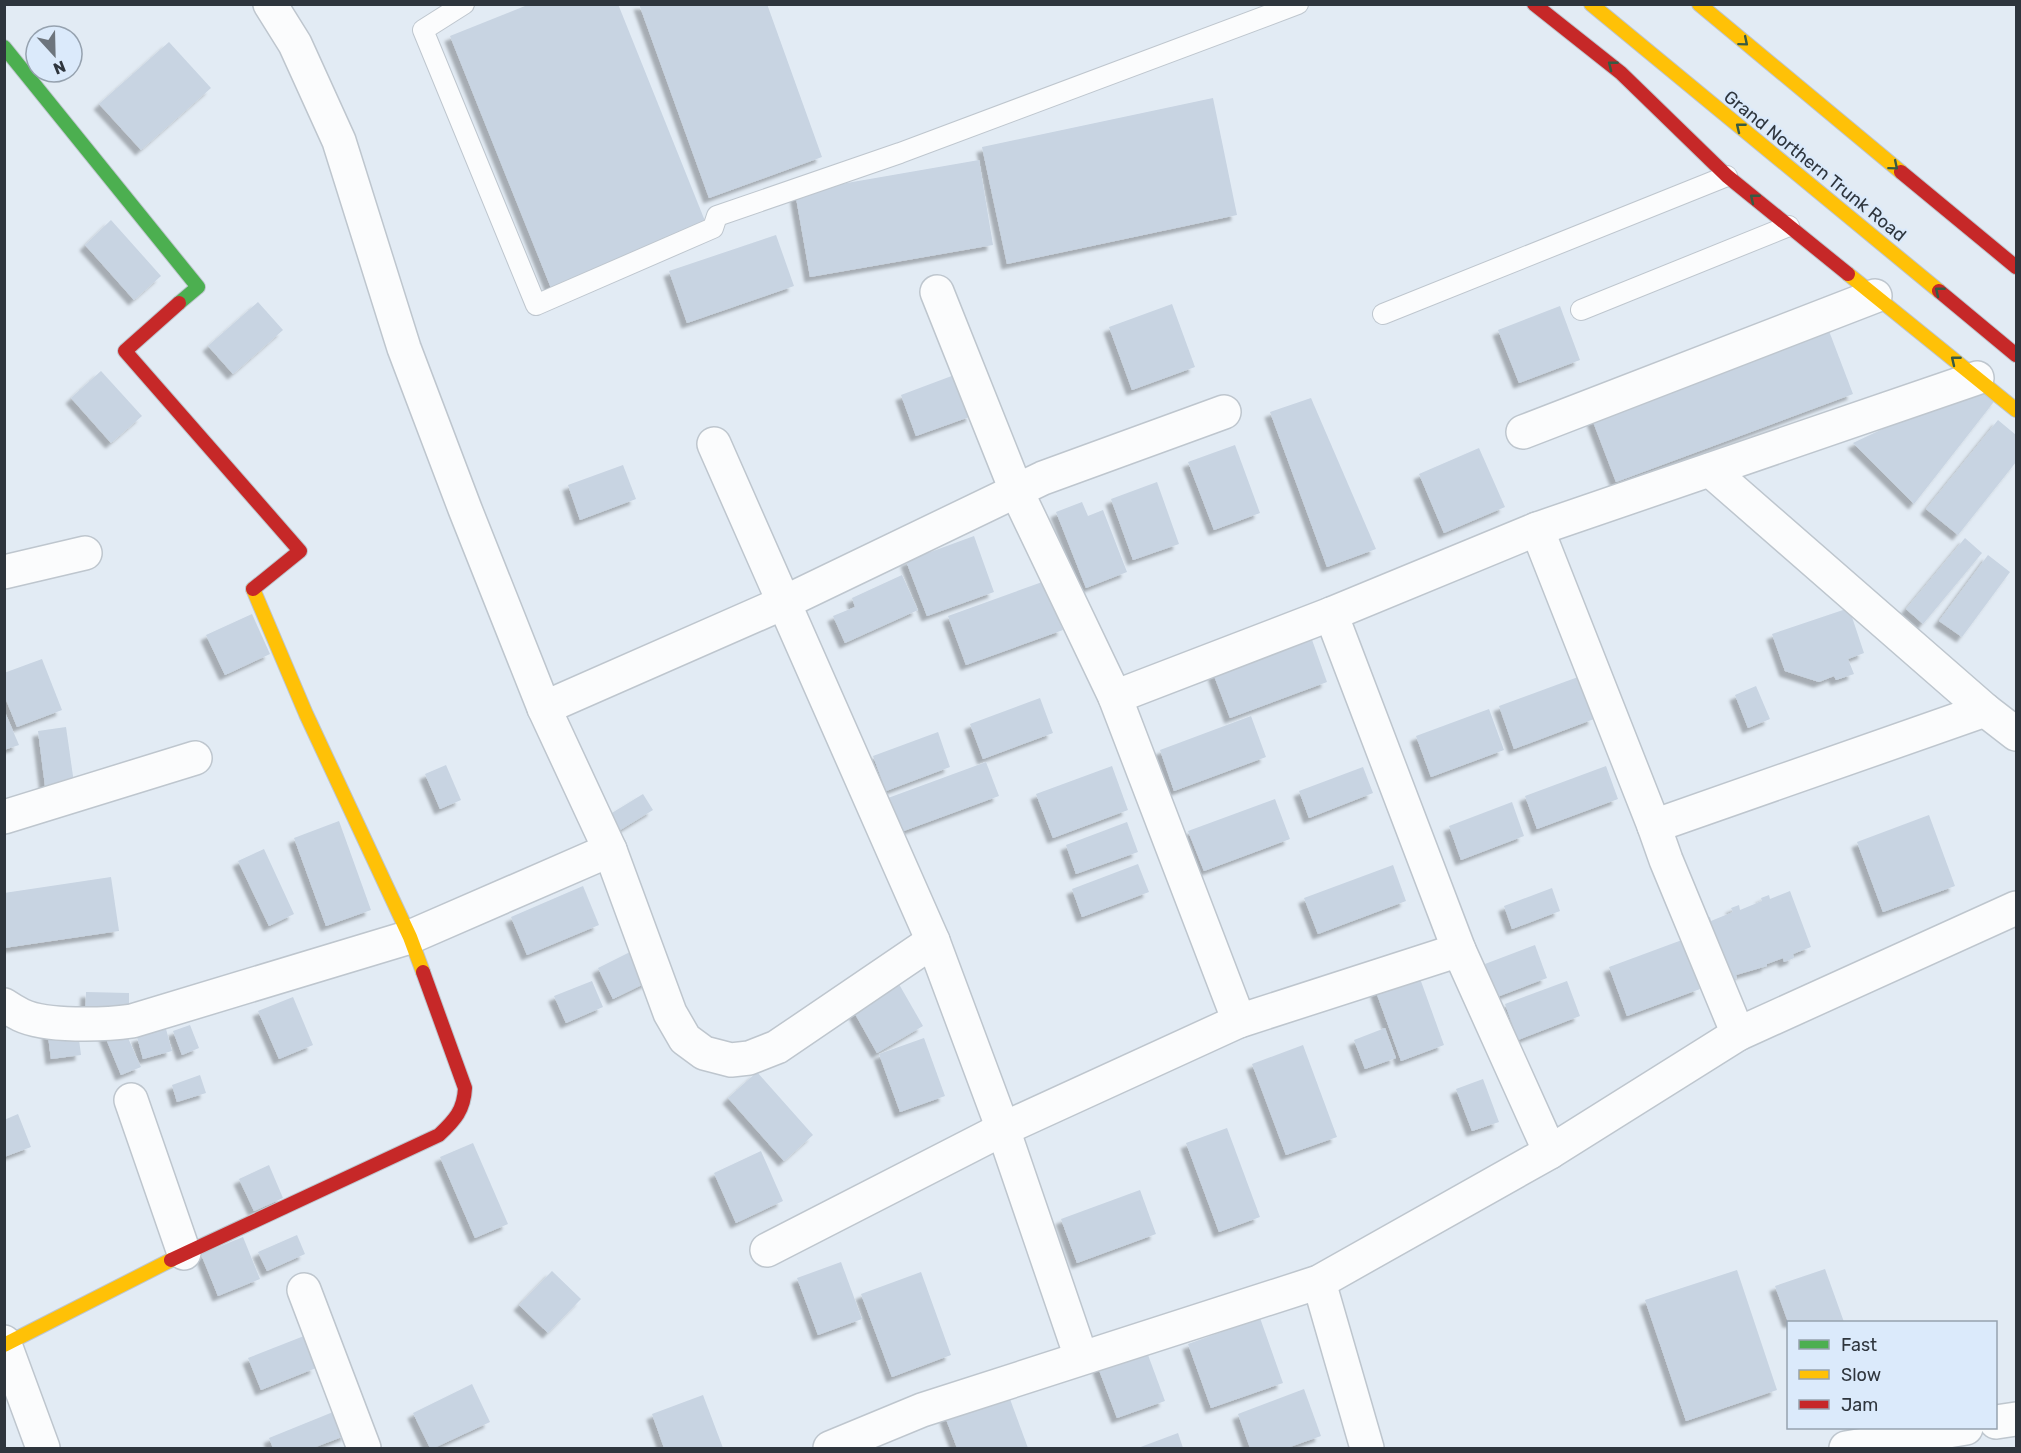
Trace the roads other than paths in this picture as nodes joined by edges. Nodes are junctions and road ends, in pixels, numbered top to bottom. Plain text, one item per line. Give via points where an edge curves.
1 (270, 4) edge
2 (464, 4) edge
3 (1298, 4) edge
4 (1534, 4) edge
5 (1592, 4) edge
6 (1699, 4) edge
7 (4, 47) edge
8 (1726, 176) junction
9 (1789, 226) junction
10 (2016, 267) edge
11 (937, 292) dead end
12 (1875, 296) junction
13 (1581, 310) dead end
14 (1383, 315) dead end
15 (2016, 355) edge
16 (1977, 378) junction
17 (2016, 410) edge
18 (1224, 412) dead end
19 (1523, 432) dead end
20 (714, 444) dead end
21 (1710, 470) junction
22 (1016, 490) junction
23 (1537, 529) junction
24 (85, 553) dead end
25 (4, 572) edge
26 (783, 603) junction
27 (1331, 614) junction
28 (1115, 697) junction
29 (543, 708) junction
30 (1985, 710) junction
31 (2016, 734) edge
32 (195, 758) dead end
33 (4, 817) edge
34 (1654, 826) junction
35 (610, 850) junction
36 (2016, 908) edge
37 (410, 937) junction
38 (933, 940) junction
39 (1459, 950) junction
40 (4, 1005) edge
41 (1239, 1022) junction
42 (1738, 1034) junction
43 (131, 1100) dead end
44 (1003, 1129) junction
45 (1550, 1152) junction
46 (767, 1250) dead end
47 (184, 1252) junction
48 (1319, 1282) junction
49 (304, 1290) dead end
50 (5, 1344) edge
51 (1081, 1358) junction
52 (2016, 1419) edge
53 (1997, 1422) edge
54 (1960, 1429) edge
55 (43, 1449) edge
56 (364, 1449) edge
57 (830, 1449) edge
58 (1367, 1449) edge
59 (1846, 1449) edge

1 - 29 street via 295,44 339,141 404,348
2 - 3 lane via 423,30 536,305 713,228 717,216 900,153
8 -> 4 main road via 1621,73
15 -> 5 main road, Grand Northern Trunk Road
6 -> 10 main road
7 - 37 main road via 198,287 125,351 300,551 253,588 306,714
9 -> 8 main road
8 - 14 lane
9 - 12 main road
9 - 13 lane
11 - 22 street
16 -> 12 main road
12 - 19 street
16 - 17 main road
16 - 21 street
18 - 22 street
20 - 26 street
21 - 23 street
21 - 30 street
22 - 26 street
22 - 28 street
23 - 27 street
23 - 34 street
24 - 25 street
26 - 29 street
26 - 38 street
27 - 28 street
27 - 39 street
28 - 41 street
29 - 35 street
30 - 31 street
30 - 34 street
32 - 33 street
34 - 42 street
35 - 37 street
35 - 38 street via 670,1012 685,1039 704,1053 731,1060 777,1047
36 - 42 street
37 - 40 street via 132,1021 45,1022 22,1016
37 - 47 main road via 465,1088 465,1105 458,1118 438,1136
38 - 44 street
39 - 41 street
39 - 45 street
41 - 44 street
42 - 45 street
43 - 47 street
44 - 46 street
44 - 51 street
45 - 48 street
47 - 50 main road
48 - 51 street
48 - 58 street
49 - 56 street
50 - 55 street
51 - 57 street via 922,1410
52 - 53 street
54 - 59 street

